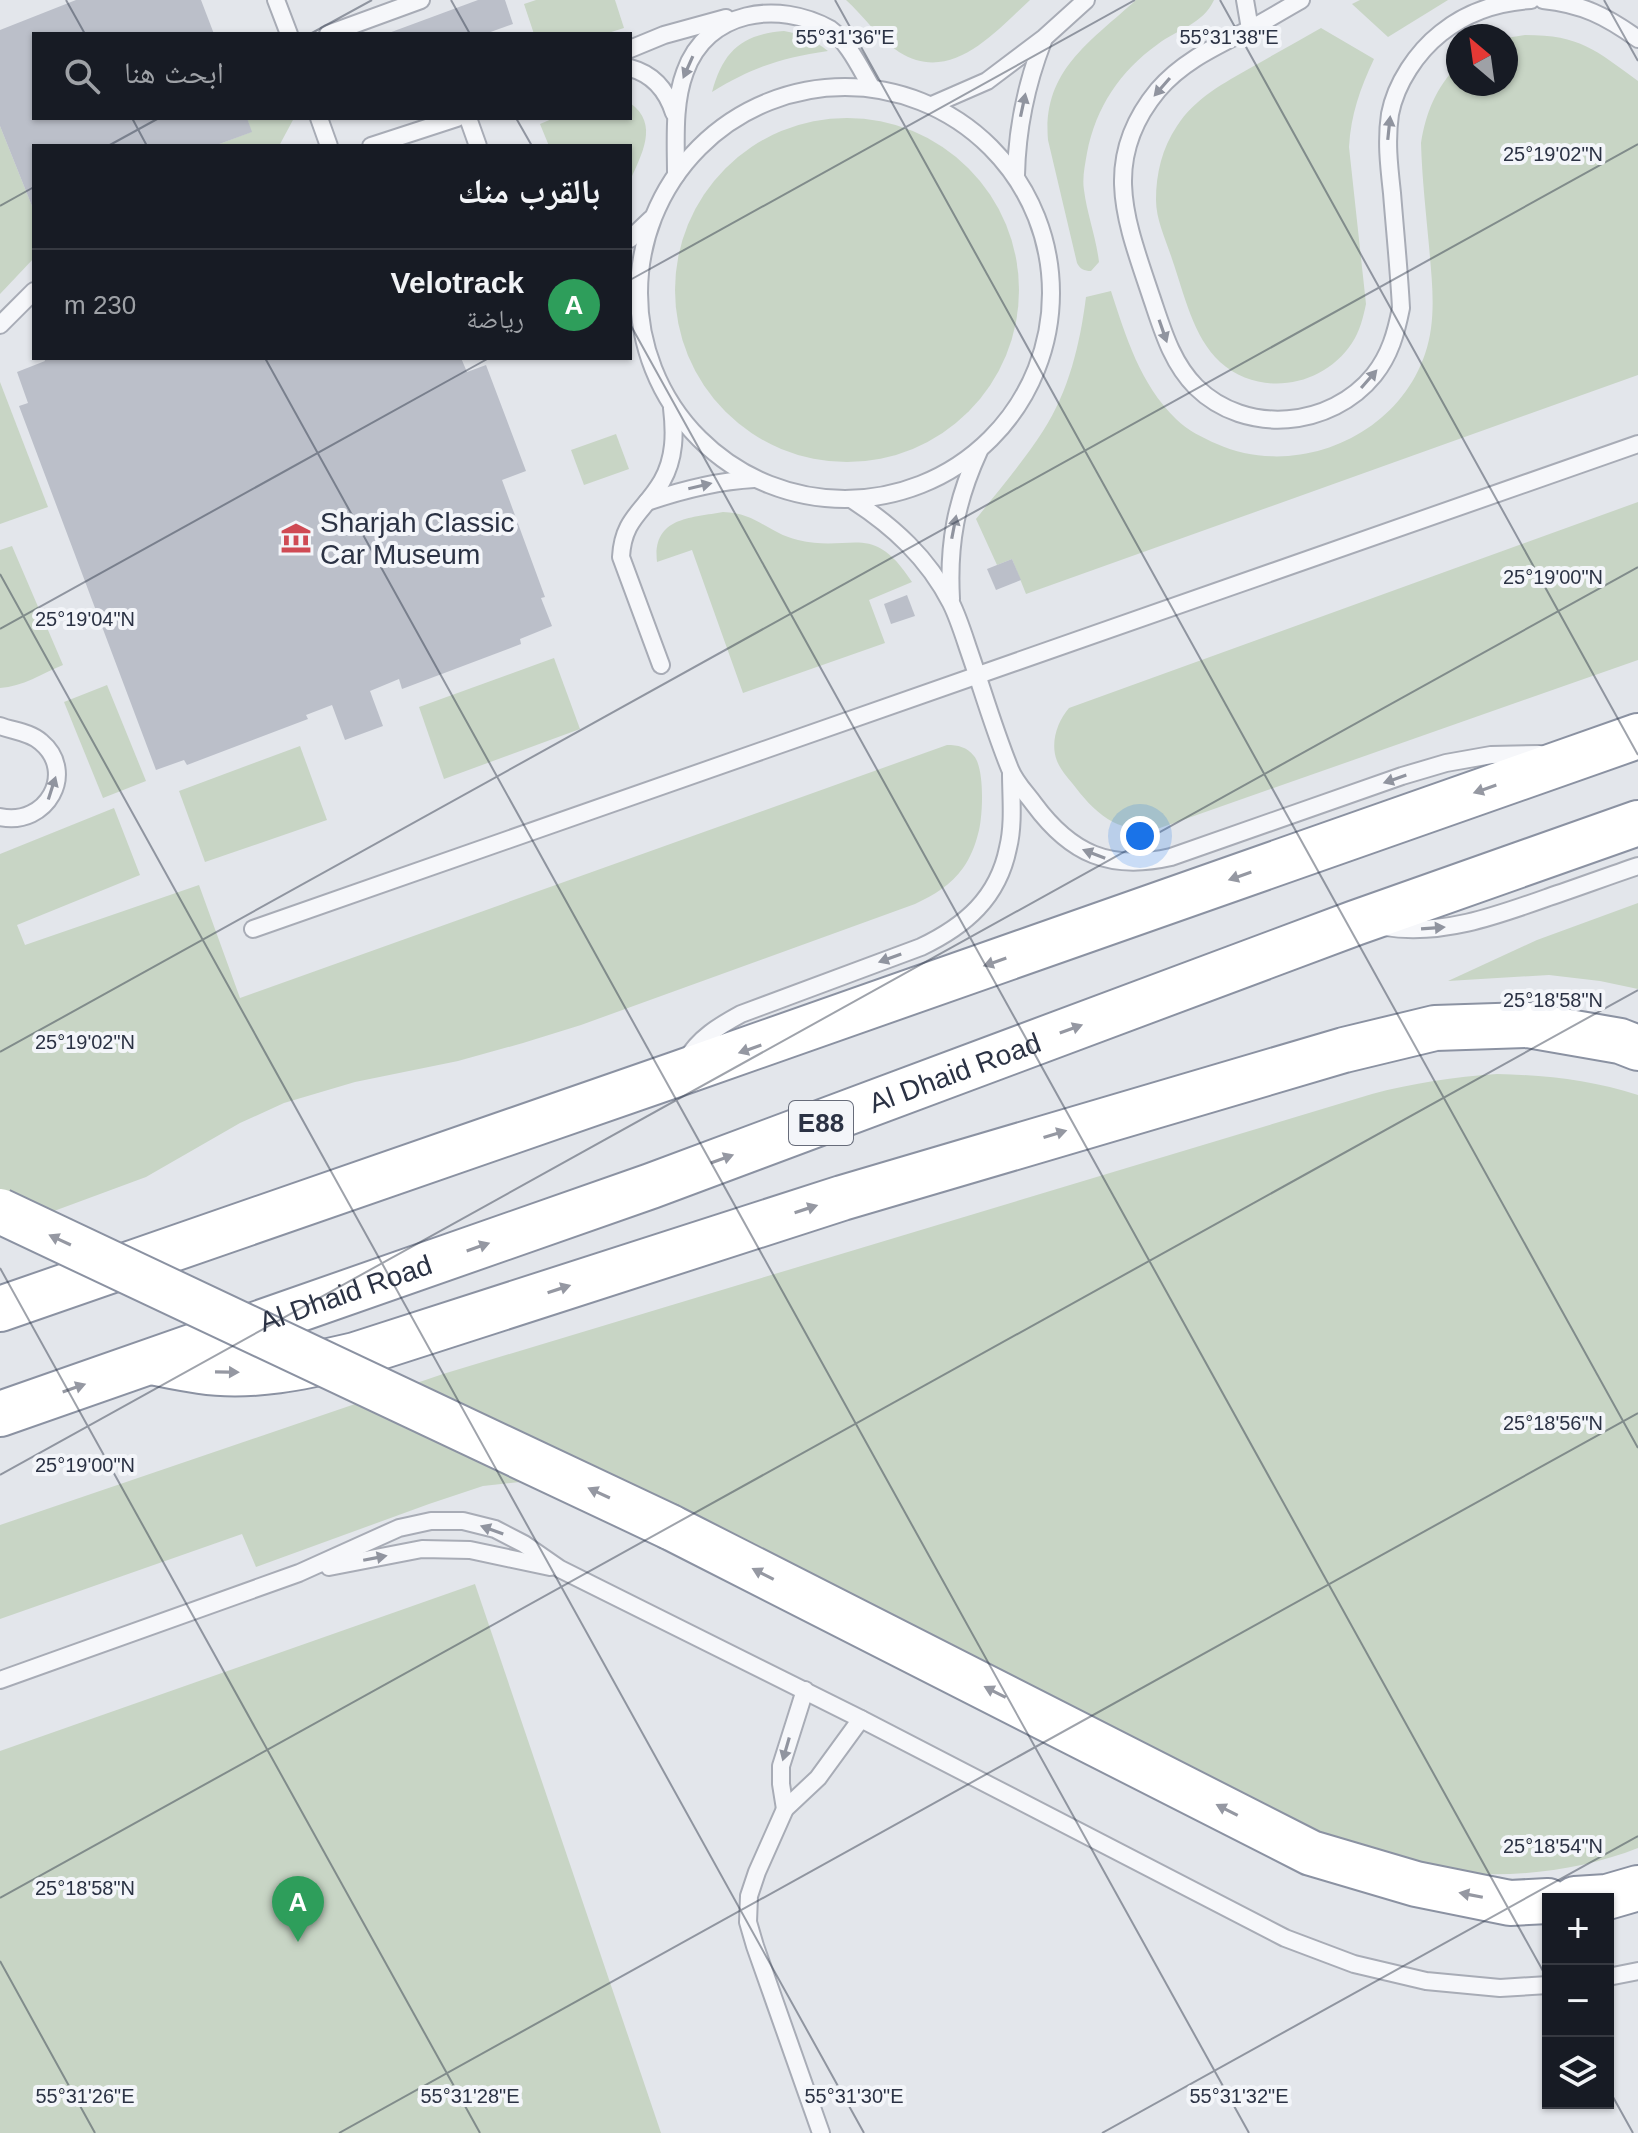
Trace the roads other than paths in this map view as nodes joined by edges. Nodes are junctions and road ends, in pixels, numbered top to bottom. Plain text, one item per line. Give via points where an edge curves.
1 (276, 0) edge
2 (421, 0) edge
3 (1086, 0) edge
4 (1245, 0) edge
5 (1301, 0) edge
6 (1531, 0) edge
7 (1543, 0) edge
8 (735, 16) junction
9 (1250, 29) junction
10 (288, 32) edge
11 (333, 32) edge
12 (1044, 38) junction
13 (1638, 39) edge
14 (632, 48) edge
15 (632, 68) edge
16 (872, 88) junction
17 (932, 105) junction
18 (320, 120) edge
19 (451, 120) edge
20 (469, 120) edge
21 (676, 120) junction
22 (328, 144) edge
23 (377, 144) edge
24 (477, 144) edge
25 (676, 175) junction
26 (1016, 175) junction
27 (653, 218) junction
28 (632, 237) edge
29 (32, 293) edge
30 (633, 315) edge
31 (0, 325) edge
32 (672, 408) junction
33 (1638, 444) edge
34 (980, 449) junction
35 (754, 479) junction
36 (851, 499) junction
37 (647, 502) junction
38 (952, 604) junction
39 (661, 665) dead end
40 (977, 676) junction
41 (0, 726) edge
42 (1638, 736) edge
43 (1582, 755) junction
44 (1011, 773) junction
45 (0, 817) edge
46 (1638, 823) edge
47 (1638, 866) edge
48 (1355, 923) junction
49 (253, 929) dead end
50 (1638, 1048) edge
51 (677, 1074) junction
52 (0, 1211) edge
53 (0, 1309) edge
54 (150, 1362) junction
55 (0, 1414) edge
56 (560, 1569) junction
57 (299, 1573) junction
58 (0, 1680) edge
59 (805, 1690) junction
60 (861, 1719) junction
61 (785, 1809) junction
62 (1638, 1888) edge
63 (1614, 1895) edge
64 (1542, 1901) edge
65 (1638, 1971) edge
66 (1614, 1976) edge
67 (1542, 1985) edge
68 (821, 2133) edge

1 - 10 lane
2 - 11 lane
3 - 12 lane
4 - 9 lane
5 - 9 lane
9 -> 6 lane via 1199,54 1158,91 1129,143 1123,198 1168,346 1181,368 1217,403 1265,420 1291,420 1326,411 1357,393 1375,375 1397,332 1400,283 1387,145 1401,85 1425,46 1450,26 1482,9
7 - 13 lane via 1595,11
8 - 14 lane
8 - 16 lane via 760,8 811,16 850,50
8 -> 21 lane via 698,47 685,69
12 - 17 lane via 987,81
26 -> 12 lane via 1022,105
15 - 21 lane via 657,82 670,99
16 - 17 lane
16 - 25 lane via 827,87 755,108 705,141
17 - 26 lane via 978,134
18 - 22 lane
19 - 23 lane
20 - 24 lane
21 - 25 lane
25 - 27 lane
26 - 34 lane via 1036,210 1048,248 1048,333 1034,376 1011,416
27 - 28 lane
27 - 30 lane
29 - 31 lane
30 - 32 lane
32 - 35 lane via 723,460
32 - 37 lane via 671,458
33 - 40 lane
34 - 36 lane via 941,475 897,492
38 -> 34 lane via 951,540
35 - 36 lane via 818,498
37 -> 35 lane via 700,486
36 - 38 lane via 920,555
37 - 39 lane via 627,527 621,557
38 - 40 lane
40 - 44 lane
40 - 49 lane
45 -> 41 lane via 32,815 44,807 56,780 56,766 41,741
42 - 43 highway
43 -> 44 lane via 1491,755 1446,763 1148,862 1100,857 1076,846 1055,830
43 -> 51 highway
44 -> 51 lane via 1009,847 1000,874 968,919 921,947 741,1014 694,1048
46 - 48 highway, Al Dhaid Road / E88
48 -> 47 lane via 1440,928 1482,920
54 -> 48 highway, Al Dhaid Road / E88 via 651,1186
54 -> 50 highway via 202,1372 253,1373 355,1355 842,1198 1435,1028 1528,1025
51 - 53 highway
64 -> 52 highway, bridge via 1510,1903 1432,1887 1311,1853 670,1527
55 -> 54 highway, Al Dhaid Road / E88
57 -> 56 lane via 422,1549 470,1550
56 -> 57 lane via 495,1529 431,1521 399,1528
56 - 59 lane
57 - 58 lane
59 - 60 lane
59 -> 61 lane via 781,1766
60 - 61 lane via 818,1778
60 - 67 lane via 1285,1938 1354,1964 1426,1981 1500,1988
61 - 68 lane via 749,1896 748,1922
62 - 63 highway
65 - 66 lane

